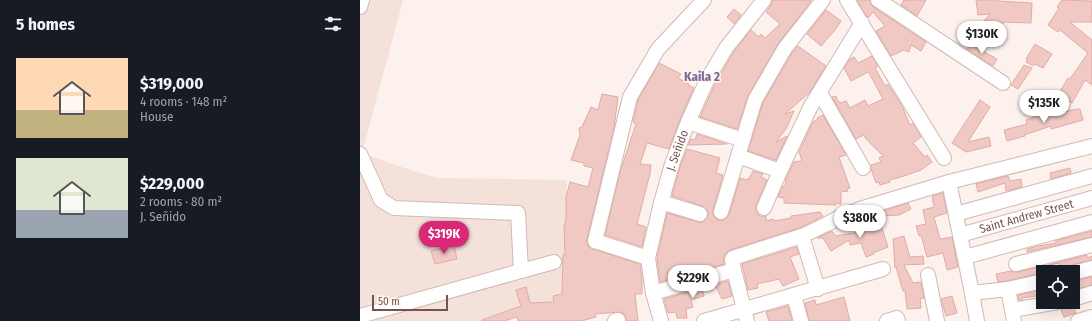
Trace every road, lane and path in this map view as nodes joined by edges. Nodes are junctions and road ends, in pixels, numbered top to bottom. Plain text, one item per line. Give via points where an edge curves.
1 (362, 0) edge
2 (704, 0) edge
3 (764, 0) edge
4 (823, 0) edge
5 (847, 0) edge
6 (878, 0) edge
7 (360, 8) edge
8 (862, 23) junction
9 (1003, 83) dead end
10 (820, 93) junction
11 (688, 122) junction
12 (743, 140) junction
13 (1092, 146) edge
14 (360, 154) edge
15 (738, 156) junction
16 (944, 158) dead end
17 (863, 168) dead end
18 (780, 171) junction
19 (1092, 176) edge
20 (949, 182) junction
21 (1092, 198) edge
22 (661, 203) junction
23 (764, 208) dead end
24 (721, 212) dead end
25 (700, 214) dead end
26 (956, 214) junction
27 (1092, 222) edge
28 (960, 235) junction
29 (802, 236) junction
30 (1092, 245) edge
31 (965, 257) junction
32 (648, 258) junction
33 (554, 262) dead end
34 (1016, 264) dead end
35 (1092, 268) edge
36 (883, 269) dead end
37 (734, 270) junction
38 (521, 271) junction
39 (1080, 271) edge
40 (928, 275) dead end
41 (1036, 283) edge
42 (818, 289) junction
43 (1008, 289) junction
44 (654, 293) junction
45 (972, 293) junction
46 (1092, 294) edge
47 (794, 296) junction
48 (1080, 297) edge
49 (1036, 309) edge
50 (745, 315) edge
51 (360, 316) edge
52 (1013, 316) edge
53 (1092, 317) edge
54 (661, 321) edge
55 (704, 321) edge
56 (801, 321) edge
57 (937, 321) edge
58 (977, 321) edge
59 (1078, 321) edge

1 - 7 street
2 - 32 street via 658,50 630,97 595,241
3 - 11 street, J. Señido via 726,48 707,80
4 - 12 street via 785,48 755,100
5 - 8 street
6 - 9 street
8 - 10 street
8 - 16 street
10 - 17 street
10 - 18 street via 811,106
11 - 12 street
11 - 22 street, J. Señido
12 - 15 street
13 - 20 street
14 - 38 street via 381,200 394,208 518,213
15 - 18 street
15 - 24 street
18 - 23 street
19 - 26 street
20 - 26 street
20 - 29 street via 860,209
21 - 28 street, Saint Andrew Street
22 - 25 street
22 - 32 street, J. Señido
26 - 28 street
27 - 31 street
28 - 31 street
29 - 37 street via 733,258
29 - 42 street
30 - 34 street
31 - 45 street
32 - 44 street, J. Señido
33 - 38 street
35 - 39 street
36 - 42 street
37 - 44 street
37 - 50 street
38 - 51 street
40 - 57 street
41 - 43 street
42 - 47 street
43 - 45 street
43 - 52 street
44 - 54 street, J. Señido
45 - 58 street
46 - 48 street
47 - 50 street
47 - 56 street
49 - 52 street
50 - 55 street
53 - 59 street

